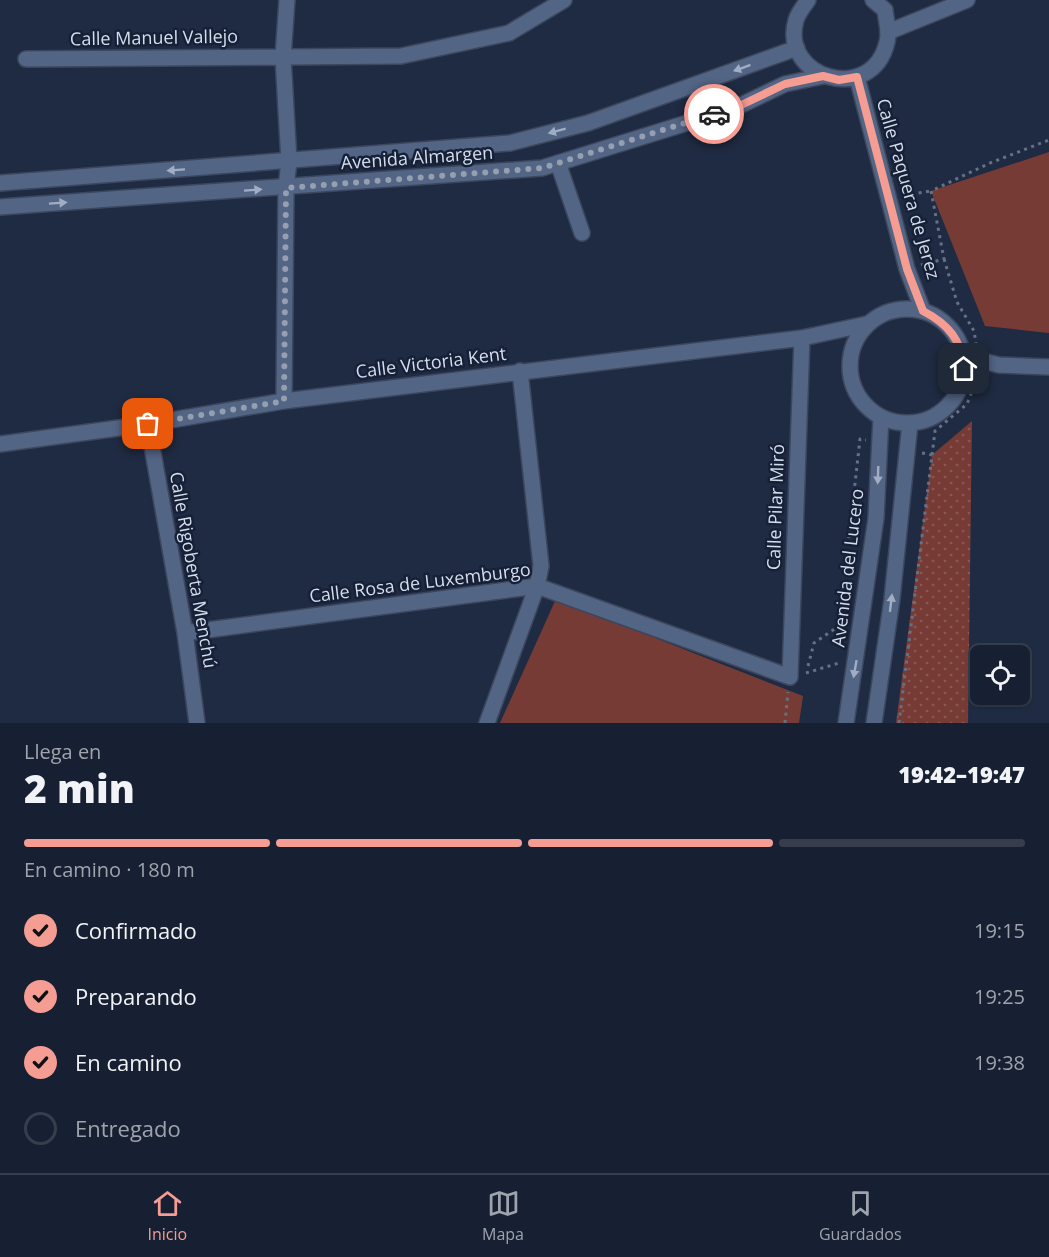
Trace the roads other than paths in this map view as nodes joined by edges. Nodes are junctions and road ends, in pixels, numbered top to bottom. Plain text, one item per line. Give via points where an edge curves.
1 (287, 0) edge
2 (564, 0) edge
3 (798, 0) edge
4 (808, 0) edge
5 (967, 0) edge
6 (882, 3) edge
7 (796, 19) junction
8 (888, 32) junction
9 (797, 48) junction
10 (283, 57) junction
11 (26, 59) dead end
12 (823, 76) junction
13 (857, 77) junction
14 (289, 161) junction
15 (558, 163) junction
16 (0, 183) edge
17 (286, 188) junction
18 (0, 207) edge
19 (582, 233) dead end
20 (923, 311) junction
21 (867, 324) junction
22 (802, 338) junction
23 (963, 356) junction
24 (1049, 367) edge
25 (520, 371) junction
26 (284, 401) junction
27 (880, 417) junction
28 (910, 423) junction
29 (148, 424) junction
30 (0, 444) edge
31 (537, 586) junction
32 (185, 633) junction
33 (797, 679) joint
34 (197, 723) edge
35 (487, 723) edge
36 (846, 723) edge
37 (874, 723) edge

1 - 10 street
2 - 10 street, Calle Manuel Vallejo via 509,33 401,56
3 - 7 street
4 - 7 street
5 - 8 street
6 - 8 street
7 - 9 street
8 - 13 street via 882,57 871,70
9 - 12 street via 805,63
9 -> 14 street, Avenida Almargen via 588,123 510,143
10 - 11 street, Calle Manuel Vallejo
10 - 14 street
12 - 13 street, Avenida Almargen via 839,80
12 - 15 street, Avenida Almargen via 785,84 735,108
13 - 20 street, Calle Paquera de Jerez via 907,269
14 -> 16 street, Avenida Almargen
14 - 17 street
15 - 17 street, Avenida Almargen via 542,168
15 - 19 street
18 -> 17 street, Avenida Almargen
17 - 26 street
20 - 21 street via 904,308 884,313
20 - 23 street via 942,321 957,338
21 - 22 street, Calle Victoria Kent
21 - 27 street via 852,346 849,362 852,382 865,405
22 - 25 street, Calle Victoria Kent
22 - 33 street, Calle Pilar Miró
23 - 24 street via 999,364
23 - 28 street via 962,382 953,400 930,418
25 - 26 street, Calle Victoria Kent
25 - 31 street via 541,566
26 - 29 street, Calle Victoria Kent
27 - 28 street
27 -> 36 street, Avenida del Lucero via 876,518
37 -> 28 street via 892,599
29 - 30 street, Calle Victoria Kent
29 - 32 street, Calle Rigoberta Menchú
31 - 32 street, Calle Rosa de Luxemburgo
31 - 33 street, Calle Rosa de Luxemburgo
31 - 35 street
32 - 34 street, Calle Rigoberta Menchú

